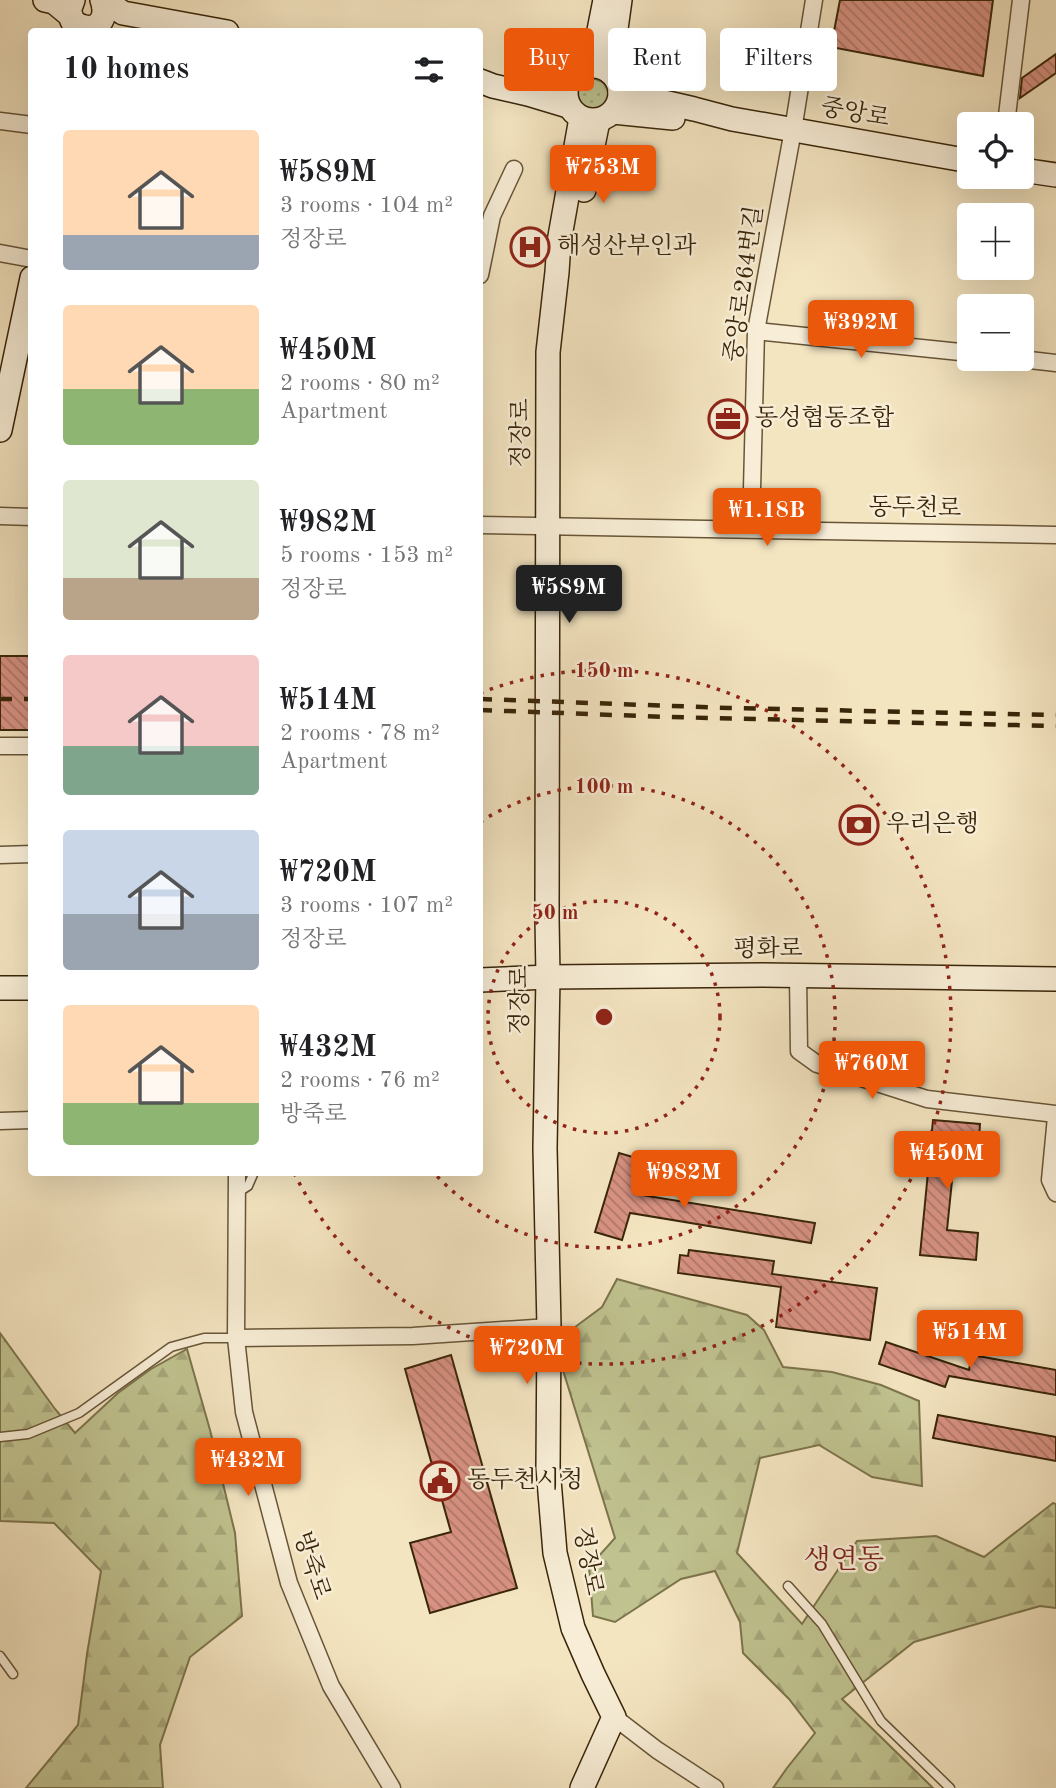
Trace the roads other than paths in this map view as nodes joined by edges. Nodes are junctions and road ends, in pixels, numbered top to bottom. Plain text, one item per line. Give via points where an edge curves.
1 (103, 0) edge
2 (605, 0) edge
3 (621, 0) edge
4 (814, 0) edge
5 (1021, 0) edge
6 (123, 13) junction
7 (73, 15) edge
8 (205, 28) edge
9 (483, 75) edge
10 (483, 82) edge
11 (593, 97) junction
12 (1007, 112) edge
13 (0, 121) edge
14 (28, 124) edge
15 (793, 130) junction
16 (957, 159) edge
17 (514, 169) dead end
18 (1034, 172) edge
19 (1056, 176) edge
20 (486, 215) edge
21 (483, 245) edge
22 (0, 253) edge
23 (28, 258) edge
24 (28, 297) edge
25 (756, 331) junction
26 (957, 352) edge
27 (1034, 360) edge
28 (1056, 363) edge
29 (0, 430) edge
30 (0, 516) edge
31 (28, 517) edge
32 (483, 526) edge
33 (548, 526) junction
34 (751, 529) junction
35 (1056, 535) edge
36 (0, 746) edge
37 (28, 746) edge
38 (28, 854) edge
39 (0, 855) edge
40 (798, 975) junction
41 (548, 977) junction
42 (1056, 979) edge
43 (483, 980) edge
44 (28, 988) edge
45 (0, 989) edge
46 (1056, 1116) edge
47 (28, 1120) edge
48 (0, 1121) edge
49 (237, 1176) edge
50 (252, 1176) edge
51 (237, 1193) junction
52 (1056, 1194) edge
53 (549, 1326) junction
54 (236, 1338) junction
55 (0, 1437) edge
56 (788, 1586) dead end
57 (0, 1656) edge
58 (13, 1674) dead end
59 (614, 1717) junction
60 (393, 1788) edge
61 (582, 1788) edge
62 (715, 1788) edge
63 (950, 1788) edge

1 - 6 street
1 - 7 street via 102,20
2 - 11 street
3 - 11 street
4 - 15 street, 중앙로264번길
5 - 12 street
6 - 7 street
6 - 8 street
9 - 11 street
10 - 11 street via 528,94
11 - 15 street, 중앙로
11 - 33 street, 정장로 via 573,240 558,272 548,352
13 - 14 street
15 - 16 street, 중앙로
15 - 25 street, 중앙로264번길
17 - 20 street
18 - 19 street
20 - 21 street
22 - 23 street
24 - 29 street
25 - 26 street
25 - 34 street, 중앙로264번길
27 - 28 street
30 - 31 street
32 - 33 street, 동두천로
33 - 34 street, 동두천로
33 - 41 street, 정장로
34 - 35 street, 동두천로
36 - 37 street
38 - 39 street
40 - 41 street, 평화로
40 - 42 street, 평화로
40 - 46 street via 799,1051 817,1064 927,1099
41 - 43 street, 평화로
41 - 53 street, 정장로
44 - 45 street
46 - 52 street via 1050,1180
47 - 48 street
49 - 51 street, 방죽로
50 - 51 lane
51 - 54 street, 방죽로
53 - 54 street via 412,1336
53 - 59 street, 정장로 via 548,1468 555,1553 573,1628
54 - 55 lane via 204,1338 171,1347 79,1413 28,1434
54 - 60 street, 방죽로 via 244,1412 289,1583 331,1686
56 - 63 lane via 822,1624 881,1721
57 - 58 lane
59 - 61 street
59 - 62 street, 정장로

